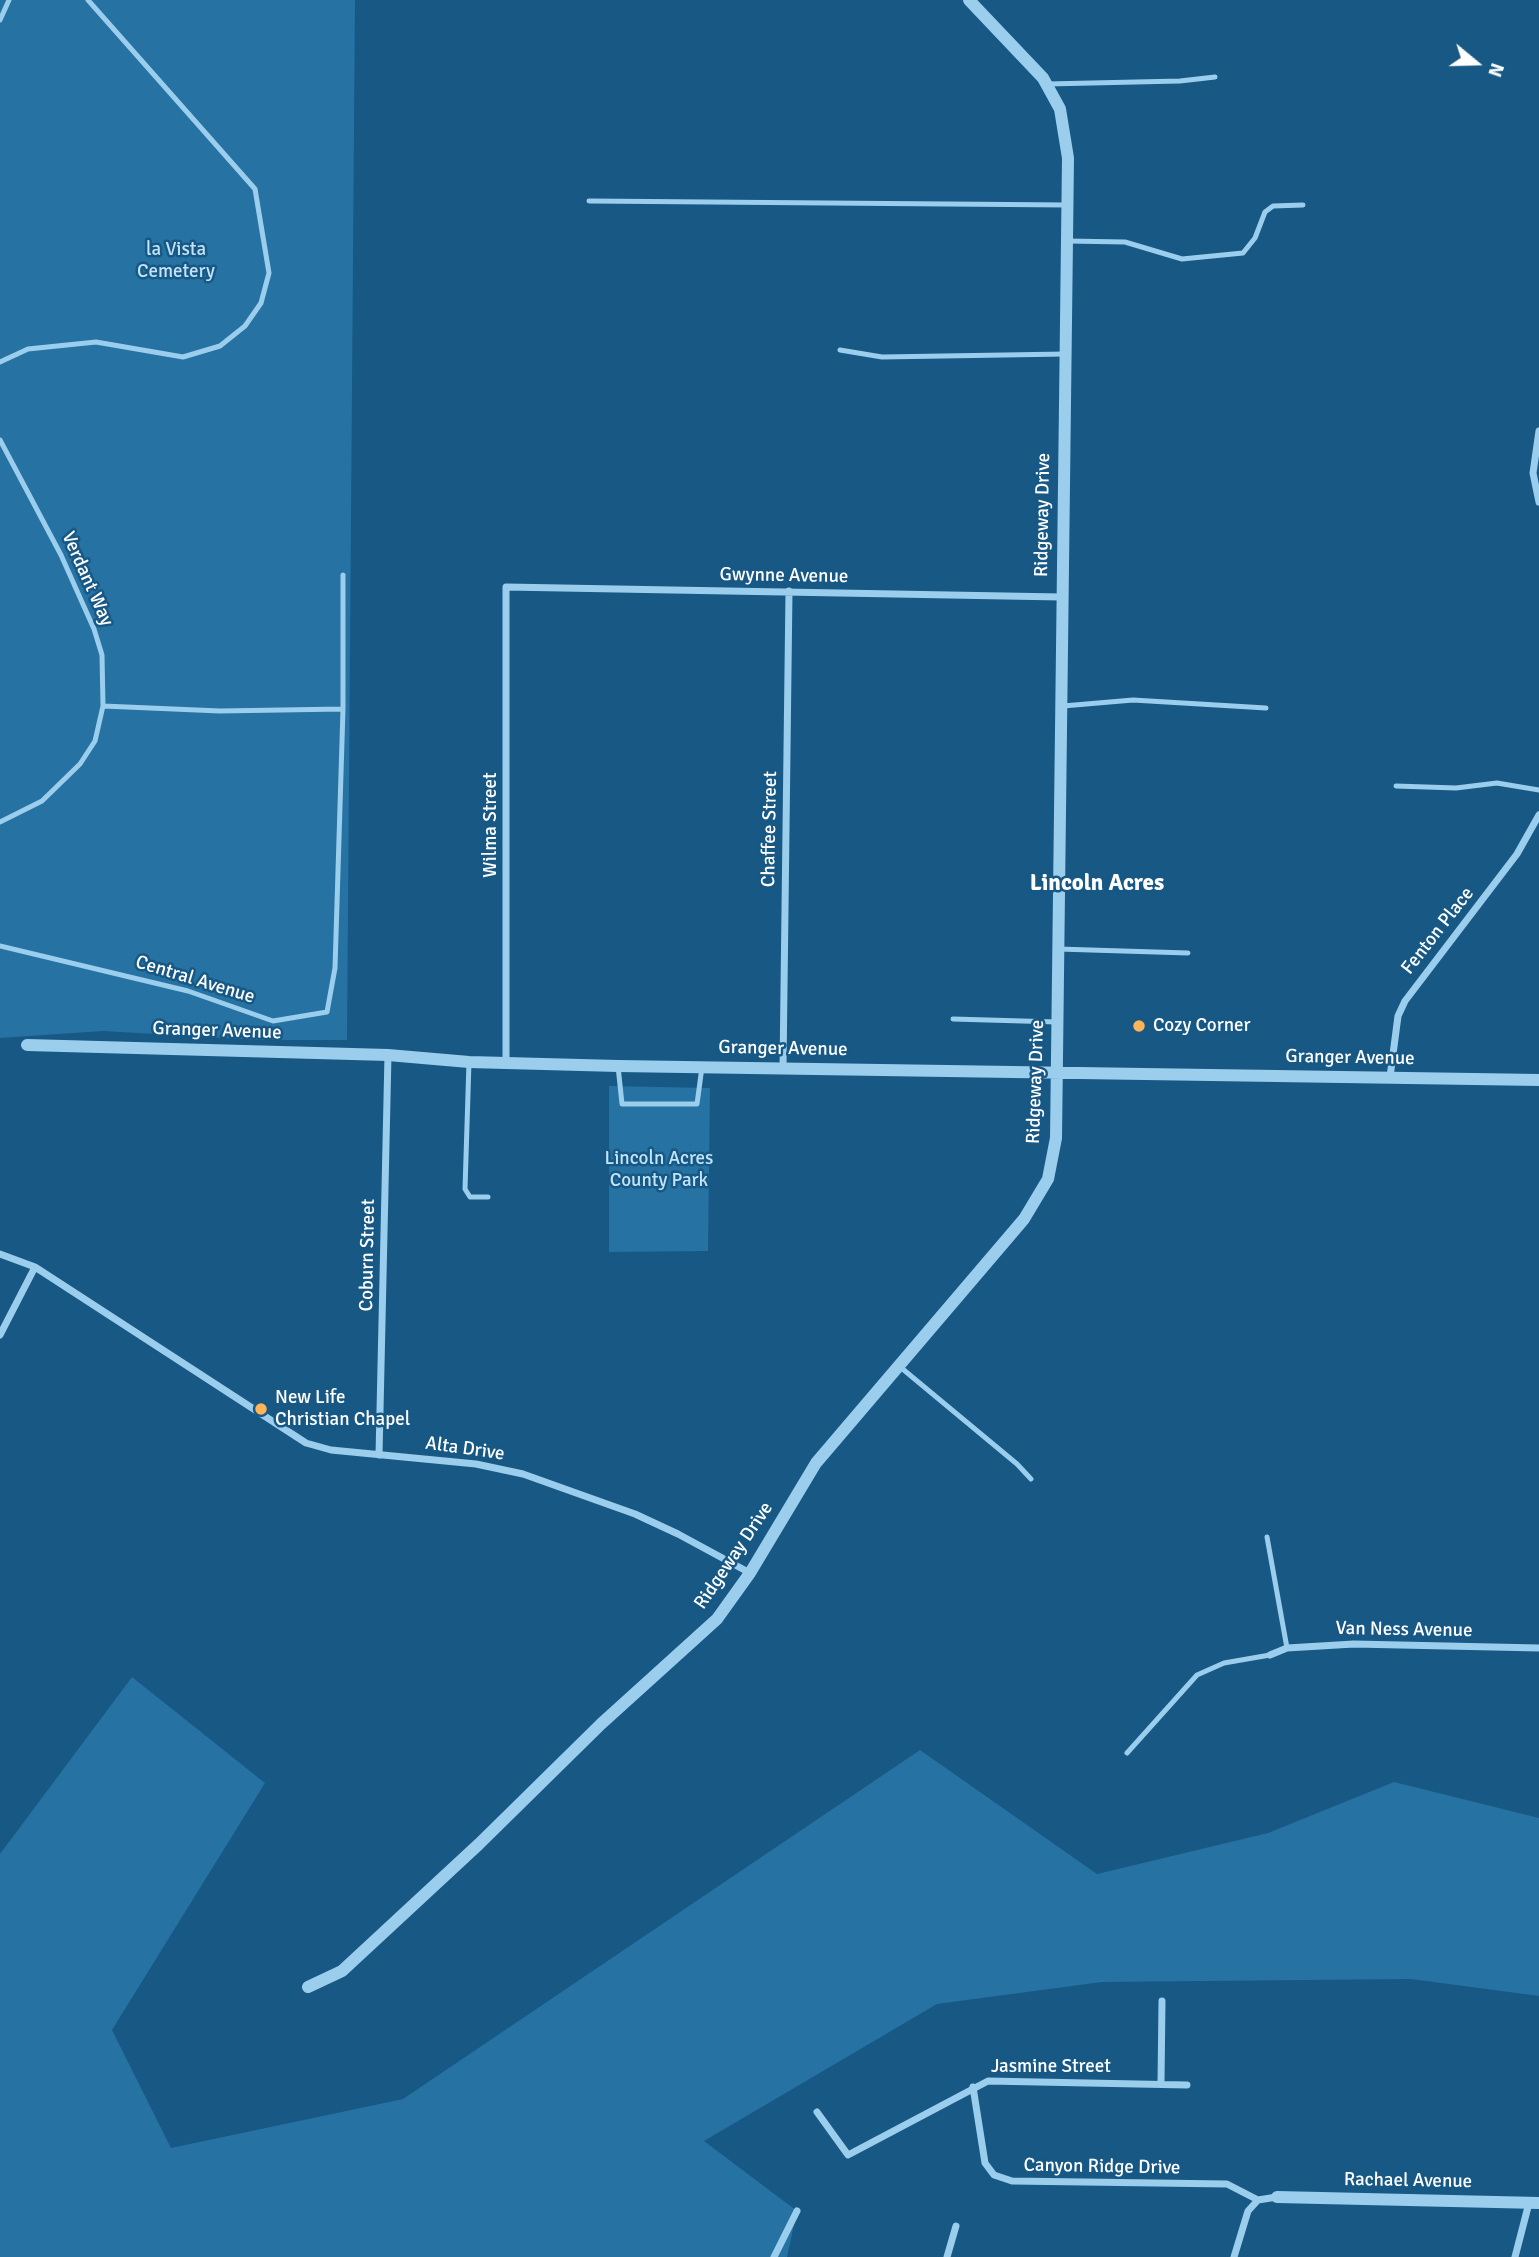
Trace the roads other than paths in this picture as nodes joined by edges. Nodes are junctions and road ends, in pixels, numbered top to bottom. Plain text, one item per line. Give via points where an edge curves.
1 (9, 0) edge
2 (88, 0) edge
3 (969, 0) edge
4 (0, 20) edge
5 (1215, 77) dead end
6 (1047, 84) junction
7 (589, 201) dead end
8 (1067, 205) junction
9 (1303, 205) dead end
10 (1067, 241) junction
11 (840, 350) dead end
12 (1065, 354) junction
13 (0, 362) edge
14 (1539, 431) edge
15 (0, 440) edge
16 (1539, 502) edge
17 (343, 575) dead end
18 (506, 587) joint
19 (789, 592) junction
20 (1061, 597) junction
21 (103, 706) junction
22 (1060, 706) junction
23 (1266, 708) dead end
24 (344, 709) junction
25 (1396, 786) dead end
26 (1539, 790) edge
27 (1539, 815) edge
28 (0, 822) edge
29 (0, 946) edge
30 (1058, 949) junction
31 (1188, 953) dead end
32 (953, 1019) dead end
33 (1057, 1022) junction
34 (27, 1045) dead end
35 (388, 1055) junction
36 (469, 1062) junction
37 (506, 1063) junction
38 (618, 1066) junction
39 (702, 1067) junction
40 (783, 1068) junction
41 (1057, 1074) junction
42 (1390, 1077) junction
43 (1539, 1080) edge
44 (488, 1197) dead end
45 (0, 1254) edge
46 (35, 1267) junction
47 (0, 1335) edge
48 (899, 1366) junction
49 (379, 1455) junction
50 (1031, 1479) dead end
51 (1266, 1537) dead end
52 (750, 1573) junction
53 (1287, 1648) junction
54 (1539, 1648) edge
55 (1270, 1655) joint
56 (1127, 1753) dead end
57 (308, 1987) dead end
58 (1162, 2001) dead end
59 (1161, 2083) junction
60 (1187, 2085) dead end
61 (973, 2087) junction
62 (817, 2112) dead end
63 (1277, 2197) joint
64 (1258, 2200) junction
65 (1534, 2203) edge
66 (796, 2211) dead end
67 (956, 2226) dead end
68 (774, 2257) edge
69 (947, 2257) edge
70 (1234, 2257) edge
71 (1515, 2257) edge

1 - 4 lane
2 - 13 lane via 255,188 269,273 261,303 245,326 220,346 183,357 96,342 29,349
3 - 6 street, Ridgeway Drive
5 - 6 lane
6 - 8 street, Ridgeway Drive via 1060,109 1068,158
7 - 8 lane
8 - 10 street, Ridgeway Drive
9 - 10 lane via 1273,206 1265,212 1243,253 1182,259 1125,242
10 - 12 street, Ridgeway Drive
11 - 12 lane via 882,357
12 - 20 street, Ridgeway Drive
14 - 16 street via 1533,473
15 - 21 lane, Verdant Way via 94,629 102,655
17 - 24 lane
18 - 19 street, Gwynne Avenue
18 - 37 street, Wilma Street
19 - 20 street, Gwynne Avenue
19 - 40 street, Chaffee Street
20 - 22 street, Ridgeway Drive
21 - 24 lane via 220,711
21 - 28 lane, Verdant Way via 95,741 80,764 42,801
22 - 23 lane via 1133,700
22 - 30 street, Ridgeway Drive
24 - 29 lane, Central Avenue via 335,968 327,1012 274,1021 188,991
25 - 26 lane via 1456,788 1497,783
27 - 42 street, Fenton Place via 1517,854 1405,1001 1398,1016
30 - 31 lane
30 - 33 street, Ridgeway Drive
32 - 33 lane
33 - 41 street, Ridgeway Drive
34 - 35 street, Granger Avenue
35 - 36 street, Granger Avenue
35 - 49 street, Coburn Street
36 - 37 street, Granger Avenue
36 - 44 lane via 465,1189 471,1196
37 - 38 street, Granger Avenue
38 - 39 street, Granger Avenue
38 - 39 lane via 622,1104 697,1104
39 - 40 street, Granger Avenue
40 - 41 street, Granger Avenue
41 - 42 street, Granger Avenue
41 - 48 street, Ridgeway Drive via 1056,1138 1048,1179 1024,1219
42 - 43 street, Granger Avenue
45 - 46 street, Alta Drive
46 - 47 street
46 - 49 street, Alta Drive via 306,1443
48 - 50 lane
48 - 52 street, Ridgeway Drive via 816,1463
49 - 52 street, Alta Drive via 476,1464 523,1474 635,1514
51 - 53 lane
52 - 57 street, Ridgeway Drive via 717,1619 479,1844 342,1971
53 - 54 street, Van Ness Avenue via 1354,1644
53 - 55 street, Van Ness Avenue
55 - 56 lane via 1224,1663 1197,1675
58 - 59 street
59 - 60 street, Jasmine Street
59 - 61 street, Jasmine Street via 988,2081
61 - 62 street, Jasmine Street via 848,2155
61 - 64 street, Canyon Ridge Drive via 985,2163 994,2175 1012,2181 1227,2185
63 - 64 street
63 - 65 street, Rachael Avenue
64 - 70 street via 1248,2211
65 - 71 street
66 - 68 street
67 - 69 street

